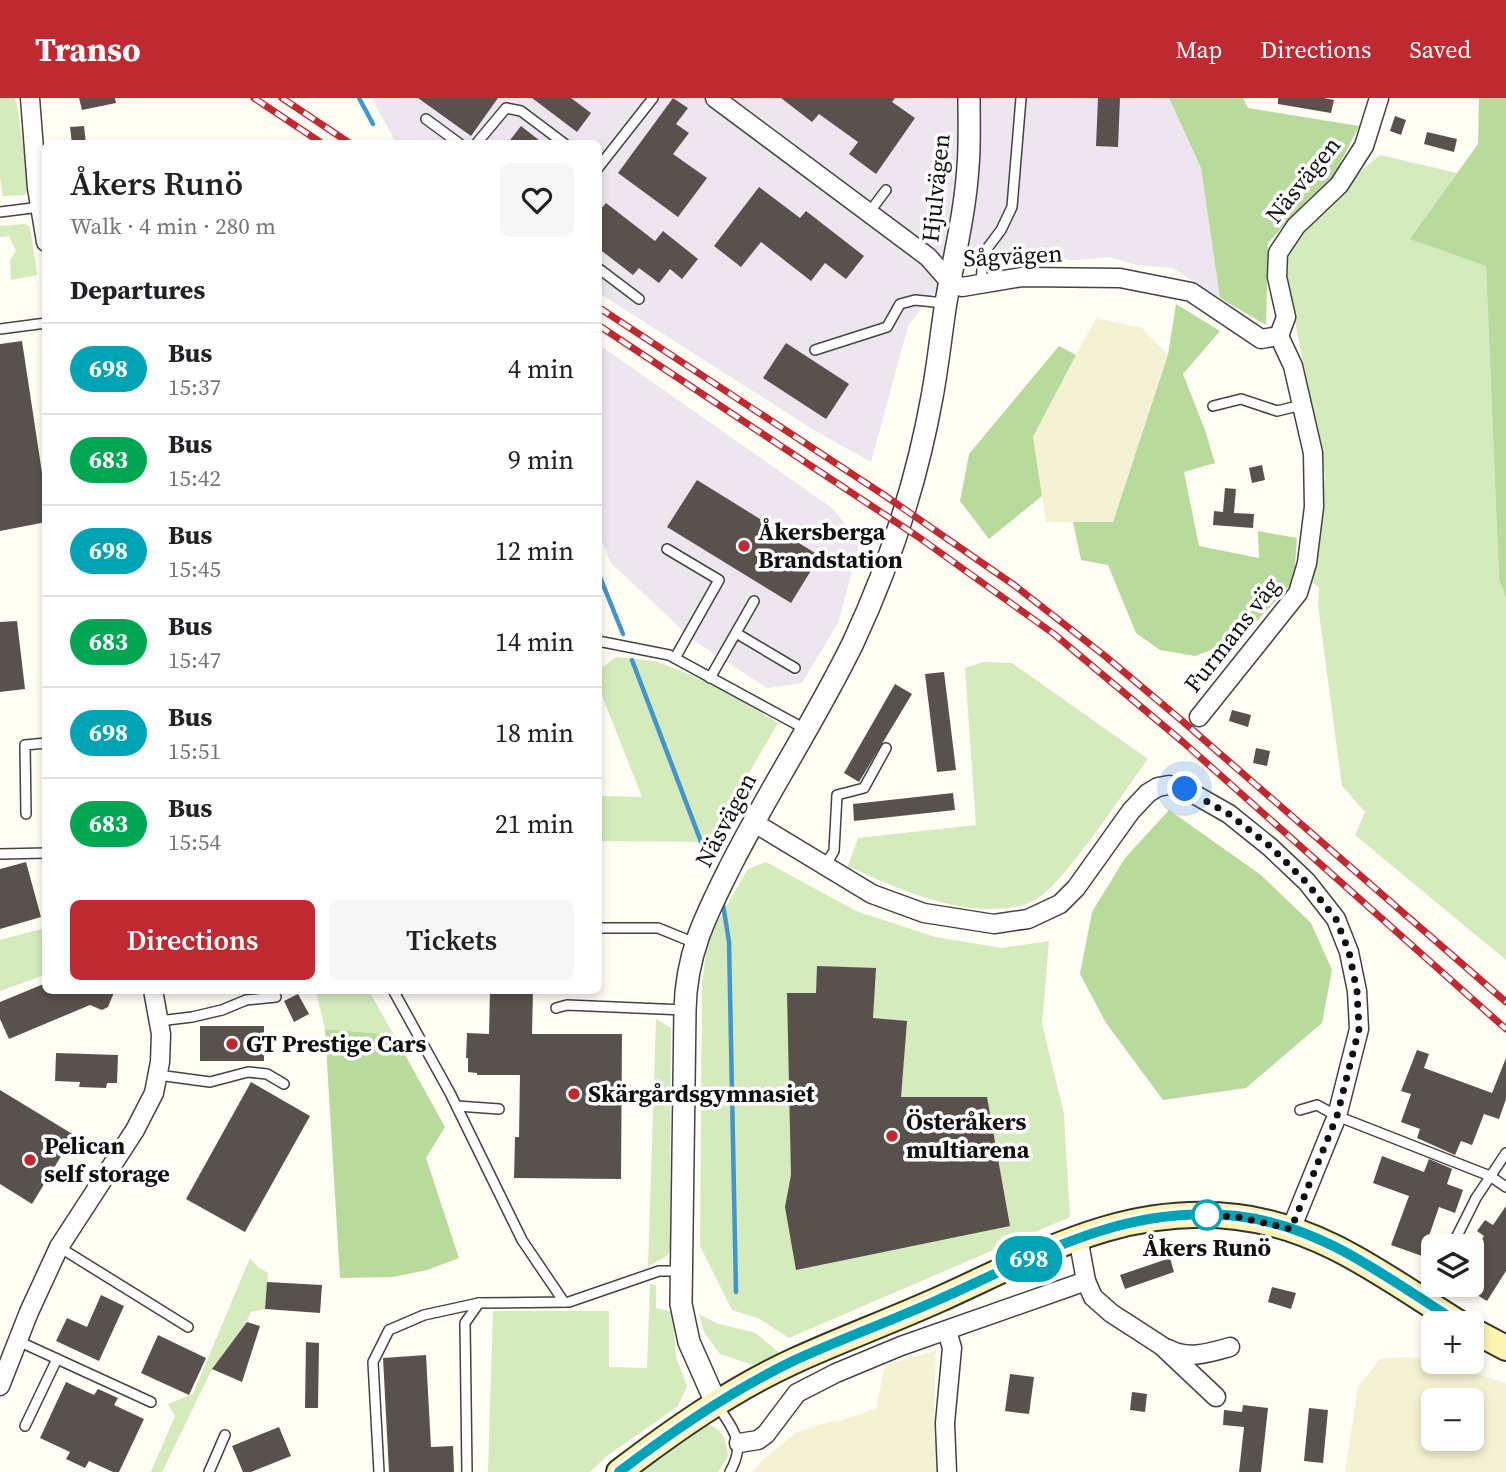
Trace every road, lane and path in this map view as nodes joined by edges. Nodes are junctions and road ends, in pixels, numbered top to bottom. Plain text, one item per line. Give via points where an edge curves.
1 (30, 98) edge
2 (653, 98) edge
3 (715, 98) edge
4 (969, 98) edge
5 (1021, 98) edge
6 (1378, 98) edge
7 (426, 119) dead end
8 (455, 140) edge
9 (479, 140) edge
10 (560, 140) edge
11 (602, 163) edge
12 (41, 188) edge
13 (886, 190) dead end
14 (40, 207) junction
15 (0, 212) edge
16 (868, 214) junction
17 (42, 219) edge
18 (602, 271) edge
19 (950, 282) junction
20 (981, 284) junction
21 (639, 299) dead end
22 (946, 304) junction
23 (42, 324) edge
24 (0, 329) edge
25 (1279, 336) junction
26 (814, 351) dead end
27 (1302, 405) junction
28 (1213, 406) dead end
29 (667, 548) dead end
30 (754, 601) dead end
31 (736, 633) junction
32 (602, 642) edge
33 (675, 658) junction
34 (795, 668) dead end
35 (710, 677) junction
36 (1199, 717) dead end
37 (807, 730) junction
38 (42, 743) edge
39 (886, 748) dead end
40 (26, 814) dead end
41 (753, 822) junction
42 (42, 853) edge
43 (0, 854) edge
44 (824, 867) junction
45 (602, 928) edge
46 (695, 943) junction
47 (154, 994) edge
48 (395, 994) edge
49 (276, 997) dead end
50 (556, 1008) dead end
51 (685, 1010) junction
52 (159, 1020) junction
53 (158, 1075) junction
54 (284, 1084) dead end
55 (457, 1106) junction
56 (499, 1109) dead end
57 (1300, 1110) dead end
58 (1337, 1116) junction
59 (1506, 1153) edge
60 (1490, 1176) junction
61 (1506, 1187) edge
62 (1291, 1229) junction
63 (1458, 1234) edge
64 (1078, 1237) junction
65 (60, 1247) junction
66 (681, 1271) junction
67 (1086, 1281) junction
68 (564, 1302) junction
69 (479, 1303) junction
70 (1441, 1311) edge
71 (188, 1328) dead end
72 (947, 1331) junction
73 (1484, 1336) edge
74 (18, 1341) junction
75 (1162, 1346) junction
76 (1230, 1347) dead end
77 (1506, 1348) edge
78 (57, 1359) junction
79 (0, 1385) edge
80 (1216, 1398) dead end
81 (150, 1402) dead end
82 (716, 1403) junction
83 (25, 1426) dead end
84 (225, 1435) dead end
85 (738, 1443) junction
86 (209, 1472) edge
87 (379, 1472) edge
88 (467, 1472) edge
89 (619, 1472) edge
90 (730, 1472) edge
91 (947, 1472) edge

1 - 12 street
2 - 11 lane
3 - 16 street, Sågvägen
4 - 19 street, Hjulvägen via 968,166
5 - 20 lane via 1012,207 983,254
6 - 25 street, Näsvägen via 1364,146 1339,185 1296,226 1278,253 1276,277 1286,317
7 - 8 lane
9 - 10 lane via 506,108 521,111
12 - 14 street
13 - 16 lane
14 - 15 lane
14 - 17 street
16 - 19 street, Sågvägen via 928,257
18 - 21 lane
19 - 20 street, Sågvägen via 962,287
19 - 22 street, Näsvägen
20 - 25 street, Sågvägen via 1022,277 1121,278 1191,292 1261,338
22 - 26 lane via 915,300 900,304 887,327
22 - 37 street, Näsvägen via 932,397 899,524 853,642
23 - 24 lane
25 - 27 street, Furmans väg via 1293,366
27 - 28 lane via 1277,411 1241,399
27 - 36 street, Furmans väg via 1313,453 1314,508 1298,593
29 - 33 lane via 719,580
30 - 31 lane
31 - 34 lane
31 - 35 lane
32 - 33 lane
33 - 35 lane
35 - 37 lane
37 - 41 street, Näsvägen
38 - 40 lane via 25,745
39 - 44 lane via 864,788 837,794 834,851
41 - 44 street
41 - 46 street, Näsvägen
42 - 43 lane
44 - 58 street via 872,894 924,913 1009,923 1060,904 1148,793 1169,786 1195,793 1270,846 1336,919 1352,965 1359,1029
45 - 46 lane via 658,928
46 - 51 street, Näsvägen
47 - 52 street
48 - 55 lane
49 - 52 lane
50 - 51 lane
51 - 66 street, Näsvägen
52 - 53 street
53 - 54 lane via 211,1082 248,1072 267,1074
53 - 65 street via 155,1093 135,1130
55 - 56 lane
55 - 68 lane via 522,1240
57 - 58 lane via 1317,1105
58 - 60 lane
58 - 62 street
59 - 60 lane
60 - 61 lane
60 - 63 lane
62 - 64 main road via 1238,1217 1178,1215 1133,1220
62 - 70 main road via 1362,1260
64 - 67 street
64 - 82 main road via 793,1362
65 - 71 lane
65 - 74 street
66 - 68 lane via 659,1271
66 - 82 street, Näsvägen via 681,1304 689,1342
67 - 72 street
67 - 75 street via 1104,1308
68 - 69 lane
69 - 87 lane via 424,1315 389,1330 373,1362
69 - 88 lane via 465,1323
72 - 85 street via 813,1384 788,1402 758,1440
72 - 91 street via 952,1348 945,1423
73 - 77 main road
74 - 78 lane
74 - 79 street
75 - 76 street via 1188,1355
75 - 80 street
78 - 81 lane
78 - 83 lane
82 - 85 lane
82 - 89 main road
84 - 86 lane
85 - 90 lane

